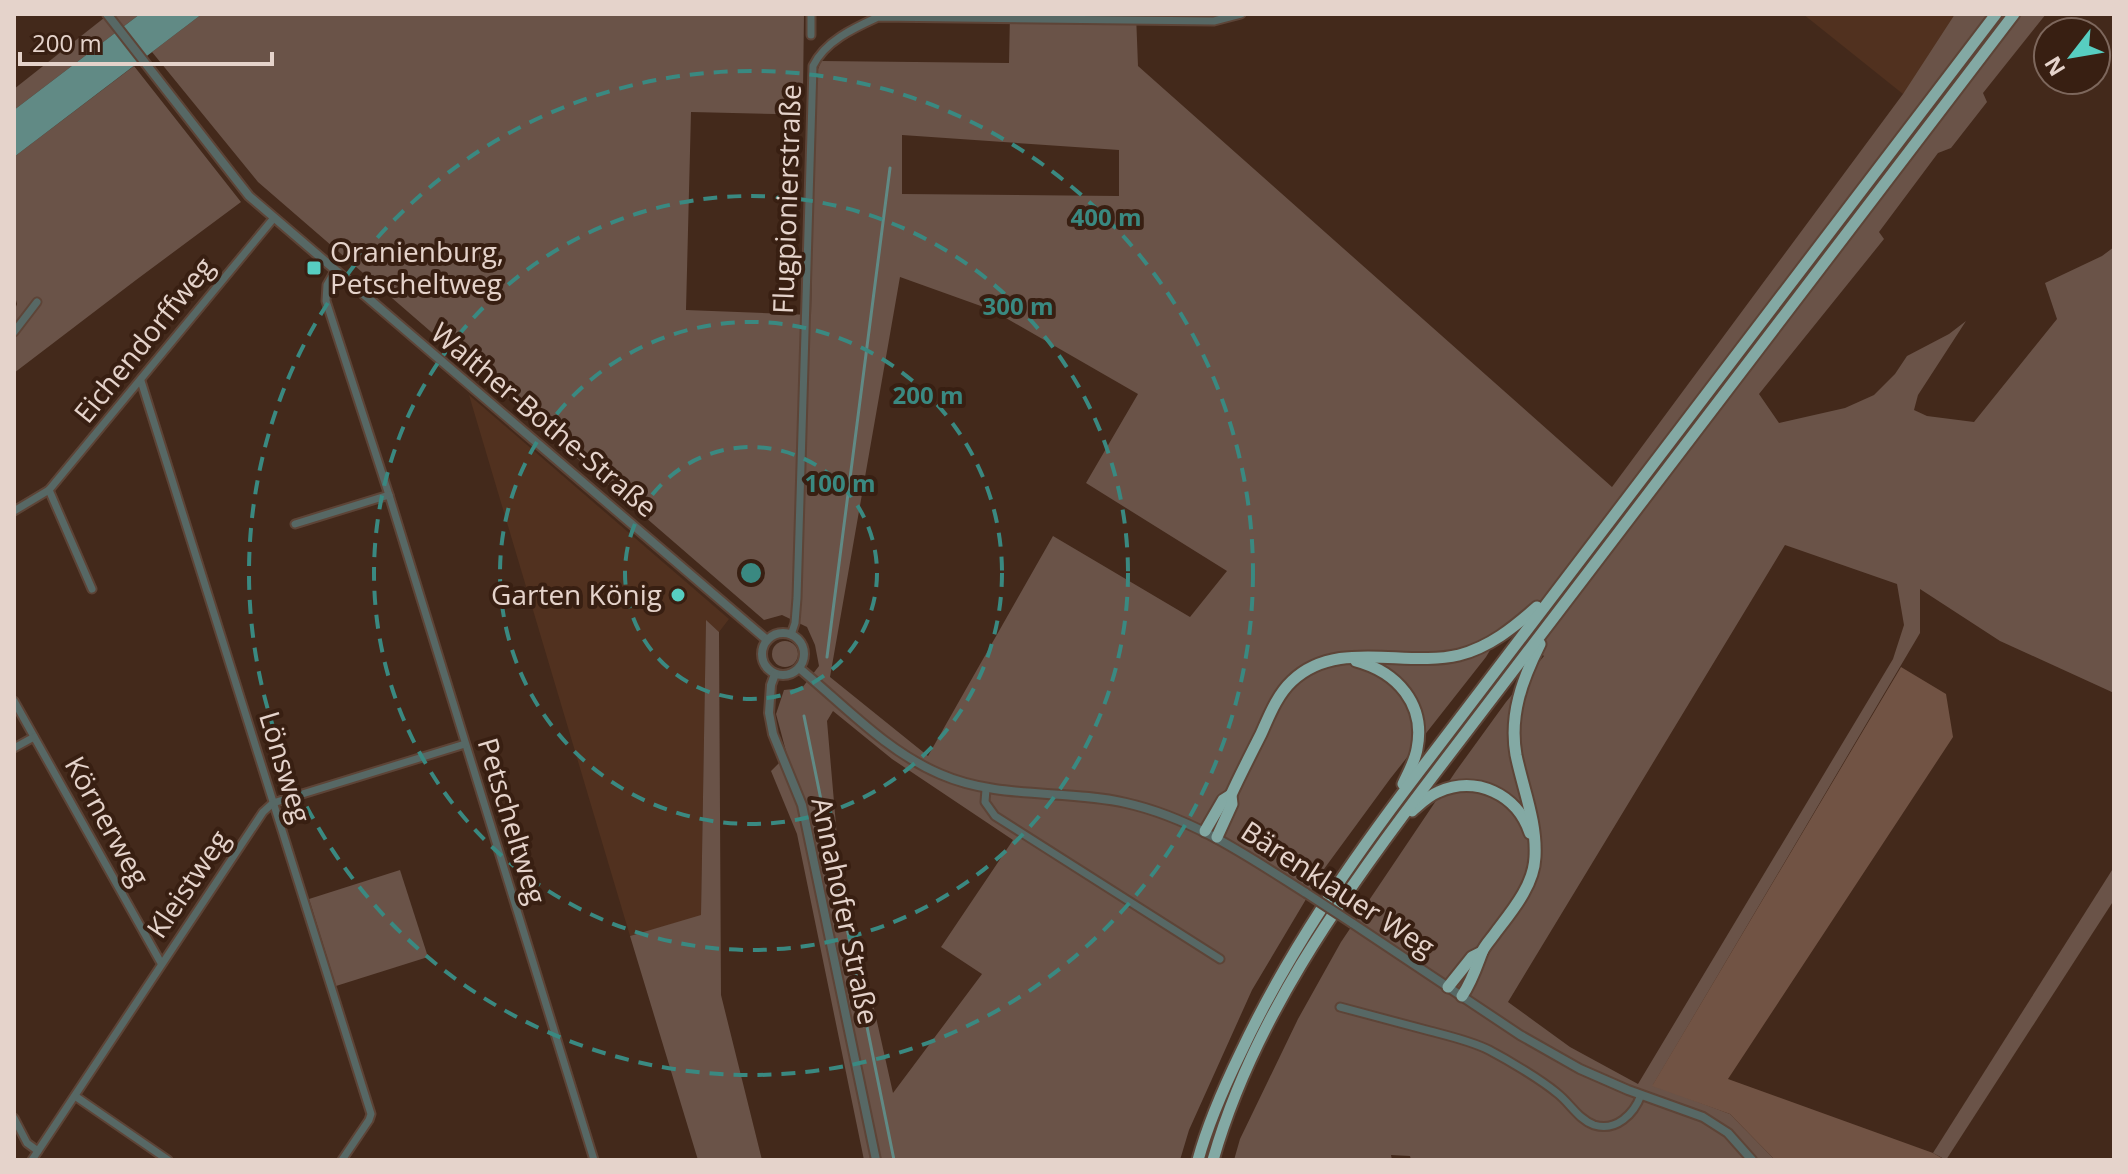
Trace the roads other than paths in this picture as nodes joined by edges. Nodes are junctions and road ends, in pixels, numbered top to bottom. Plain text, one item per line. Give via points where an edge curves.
1 (107, 14) edge
2 (811, 14) edge
3 (1241, 14) edge
4 (1996, 14) edge
5 (2014, 14) edge
6 (811, 35) dead end
7 (273, 219) junction
8 (335, 271) junction
9 (37, 302) dead end
10 (14, 332) edge
11 (141, 381) junction
12 (49, 490) junction
13 (389, 495) junction
14 (14, 511) edge
15 (295, 524) dead end
16 (92, 589) dead end
17 (1556, 591) junction
18 (1555, 615) junction
19 (791, 635) junction
20 (767, 640) junction
21 (1347, 658) junction
22 (799, 668) junction
23 (775, 674) junction
24 (14, 701) edge
25 (34, 737) junction
26 (465, 744) junction
27 (14, 748) edge
28 (986, 789) junction
29 (1231, 795) junction
30 (273, 803) junction
31 (1393, 805) junction
32 (1394, 828) junction
33 (1205, 831) junction
34 (1217, 837) junction
35 (1534, 845) junction
36 (1482, 952) junction
37 (1220, 959) dead end
38 (161, 963) junction
39 (1448, 987) junction
40 (1462, 996) junction
41 (1340, 1007) dead end
42 (1641, 1095) junction
43 (75, 1096) junction
44 (14, 1118) edge
45 (38, 1151) junction
46 (32, 1160) edge
47 (168, 1160) edge
48 (342, 1160) edge
49 (594, 1160) edge
50 (876, 1160) edge
51 (1198, 1160) edge
52 (1213, 1160) edge
53 (1752, 1160) edge

1 - 7 street, Walther-Bothe-Straße via 239,185
2 - 6 street
3 - 19 street, Flugpionierstraße via 1214,21 878,17 852,28 818,56 813,66 797,598
4 - 17 highway
5 - 18 highway
7 - 8 street, Walther-Bothe-Straße
7 - 11 street, Eichendorffweg
8 - 13 street, Petscheltweg via 326,301
8 - 20 street, Walther-Bothe-Straße
9 - 10 street
11 - 12 street, Eichendorffweg
11 - 30 street, Lönsweg
12 - 14 street, Eichendorffweg
12 - 16 street
13 - 15 street
13 - 26 street, Petscheltweg
17 - 21 highway via 1479,649 1437,658
17 - 31 highway
18 - 32 highway
18 - 35 highway via 1520,687 1516,708 1516,754
19 - 20 street via 780,633
19 - 22 street via 804,649
20 - 23 street via 763,660
21 - 29 highway via 1323,662 1290,683
21 - 31 highway via 1396,680 1415,711 1417,750
22 - 23 street via 789,675
22 - 28 street, Bärenklauer Weg via 894,748 941,775
23 - 50 street, Annahofer Straße via 769,713 773,734 802,805
24 - 25 street, Körnerweg
25 - 27 street
25 - 38 street, Körnerweg
26 - 30 street
26 - 49 street, Petscheltweg
28 - 33 street, Bärenklauer Weg via 1127,803
28 - 37 street via 985,802 995,816
29 - 33 highway
29 - 34 highway
30 - 38 street, Kleistweg
30 - 48 street, Lönsweg via 371,1114
31 - 51 highway via 1298,944 1260,1010
32 - 35 highway via 1439,791 1480,786 1516,807
32 - 52 highway via 1272,1018
33 - 34 street, Bärenklauer Weg
34 - 39 street, Bärenklauer Weg, bridge
35 - 36 highway via 1536,858 1526,887
36 - 39 highway
36 - 40 highway
38 - 43 street, Kleistweg
39 - 40 street, Bärenklauer Weg
40 - 42 street, Bärenklauer Weg via 1580,1069
41 - 42 street via 1488,1049 1555,1091 1595,1125 1627,1118
42 - 53 street, Bärenklauer Weg via 1703,1117 1728,1133
43 - 45 street, Kleistweg
43 - 47 street
44 - 45 street via 27,1143
45 - 46 street, Kleistweg

